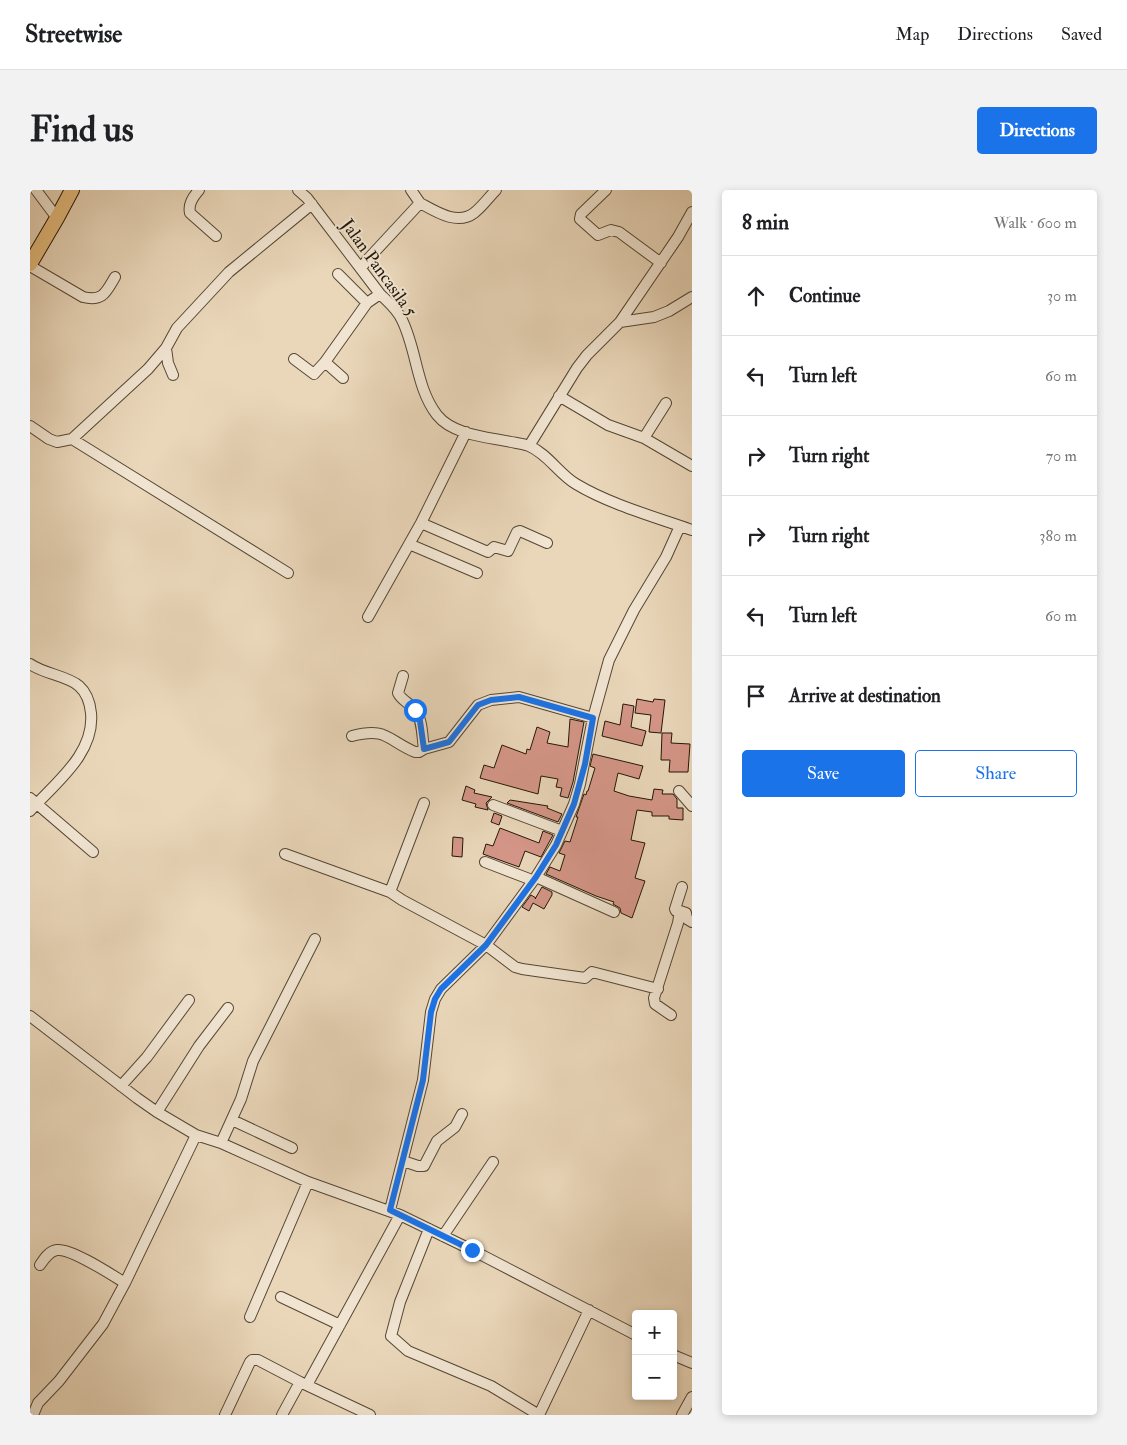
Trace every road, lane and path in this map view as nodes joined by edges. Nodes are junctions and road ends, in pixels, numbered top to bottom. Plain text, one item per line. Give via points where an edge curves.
1 (36, 190) edge
2 (72, 190) edge
3 (199, 190) edge
4 (298, 190) edge
5 (412, 190) edge
6 (496, 190) edge
7 (606, 190) edge
8 (310, 197) edge
9 (420, 203) junction
10 (692, 212) edge
11 (57, 218) junction
12 (216, 236) dead end
13 (661, 263) junction
14 (30, 265) edge
15 (361, 268) junction
16 (338, 274) dead end
17 (115, 277) dead end
18 (380, 294) junction
19 (692, 297) edge
20 (367, 303) junction
21 (620, 322) junction
22 (166, 348) junction
23 (294, 359) dead end
24 (325, 362) junction
25 (173, 375) dead end
26 (343, 378) dead end
27 (559, 396) junction
28 (666, 403) dead end
29 (30, 426) edge
30 (466, 432) junction
31 (72, 438) junction
32 (644, 438) junction
33 (529, 446) junction
34 (692, 466) edge
35 (421, 522) junction
36 (680, 526) junction
37 (692, 530) edge
38 (409, 544) junction
39 (546, 544) dead end
40 (288, 573) dead end
41 (477, 573) dead end
42 (368, 617) dead end
43 (30, 664) edge
44 (403, 676) dead end
45 (593, 718) junction
46 (352, 736) dead end
47 (424, 749) junction
48 (679, 791) dead end
49 (34, 800) edge
50 (424, 803) dead end
51 (494, 805) dead end
52 (692, 806) edge
53 (30, 811) edge
54 (562, 831) junction
55 (93, 852) dead end
56 (285, 854) dead end
57 (485, 862) dead end
58 (534, 879) junction
59 (682, 887) dead end
60 (390, 892) junction
61 (680, 911) junction
62 (614, 912) dead end
63 (692, 922) edge
64 (315, 939) dead end
65 (486, 945) junction
66 (658, 989) junction
67 (189, 1000) dead end
68 (228, 1008) dead end
69 (671, 1015) dead end
70 (30, 1016) edge
71 (121, 1086) junction
72 (157, 1112) junction
73 (462, 1114) dead end
74 (232, 1120) junction
75 (196, 1135) junction
76 (221, 1143) junction
77 (292, 1148) dead end
78 (403, 1161) junction
79 (493, 1162) dead end
80 (308, 1182) junction
81 (395, 1213) junction
82 (429, 1229) junction
83 (444, 1236) junction
84 (40, 1265) dead end
85 (125, 1283) junction
86 (281, 1296) dead end
87 (589, 1310) junction
88 (250, 1317) dead end
89 (340, 1325) junction
90 (632, 1333) edge
91 (677, 1357) edge
92 (692, 1363) edge
93 (304, 1383) junction
94 (692, 1397) edge
95 (33, 1415) edge
96 (225, 1415) edge
97 (282, 1415) edge
98 (370, 1415) edge
99 (682, 1415) edge

1 - 11 street
2 - 11 main road
3 - 12 street via 191,202 190,213
4 - 8 street, Jalan Pancasila 5
5 - 9 street
6 - 9 street via 474,213 458,218 448,217
7 - 13 street via 580,214 580,219 598,235 610,230 619,232
8 - 15 street, Jalan Pancasila 5
8 - 22 street via 229,272 177,328
9 - 15 street
10 - 13 street
11 - 14 main road
13 - 21 street
14 - 17 street via 90,299 98,299 105,293
15 - 18 street, Jalan Pancasila 5
16 - 20 street
18 - 20 street
18 - 30 street, Jalan Pancasila 5 via 402,319 426,396 433,408 443,420
19 - 21 street via 654,317
20 - 24 street
21 - 27 street via 587,355
22 - 25 street
22 - 31 street via 148,370
23 - 24 street via 312,374
24 - 26 street
27 - 32 street via 608,425
27 - 33 street
28 - 32 street
29 - 31 street via 49,440 57,442
30 - 33 street, Jalan Pancasila 5
30 - 35 street
31 - 40 street
32 - 34 street
33 - 36 street, Jalan Pancasila 5 via 573,483
35 - 38 street
35 - 39 street via 488,552 494,547 508,551 520,531
36 - 37 street, Jalan Pancasila 5
36 - 45 street via 609,660
38 - 41 street
38 - 42 street
43 - 49 street via 77,684 88,698 92,718 89,738 81,754
44 - 47 street via 398,693 415,710
45 - 47 street via 519,697 498,698 478,705 449,742
45 - 54 street via 580,784
46 - 47 street via 378,733 415,752
48 - 52 street
49 - 53 street
49 - 55 street
50 - 60 street
51 - 54 street
54 - 58 street
56 - 60 street
57 - 58 street
58 - 62 street
58 - 65 street
59 - 61 street via 675,909
60 - 65 street
61 - 63 street via 686,913
61 - 66 street
64 - 74 street via 253,1060
65 - 66 street via 522,969 585,978 592,972
65 - 78 street via 441,989 435,999 423,1080
66 - 69 street via 654,1004
67 - 71 street
68 - 72 street via 199,1046
70 - 71 street
71 - 72 street
72 - 75 street
73 - 78 street via 455,1127 437,1141 424,1166
74 - 76 street
74 - 77 street
75 - 76 street
75 - 85 street
76 - 80 street
78 - 81 street
79 - 83 street
80 - 81 street
80 - 88 street
81 - 82 street
81 - 89 street
82 - 83 street
82 - 87 street via 400,1302 391,1336 408,1351 491,1386 539,1415
83 - 87 street
84 - 85 street via 58,1249 70,1252
85 - 95 street via 102,1324 38,1403
86 - 89 street
87 - 90 street
89 - 93 street
91 - 92 street
93 - 96 street via 252,1360
93 - 97 street
93 - 98 street
94 - 99 street

